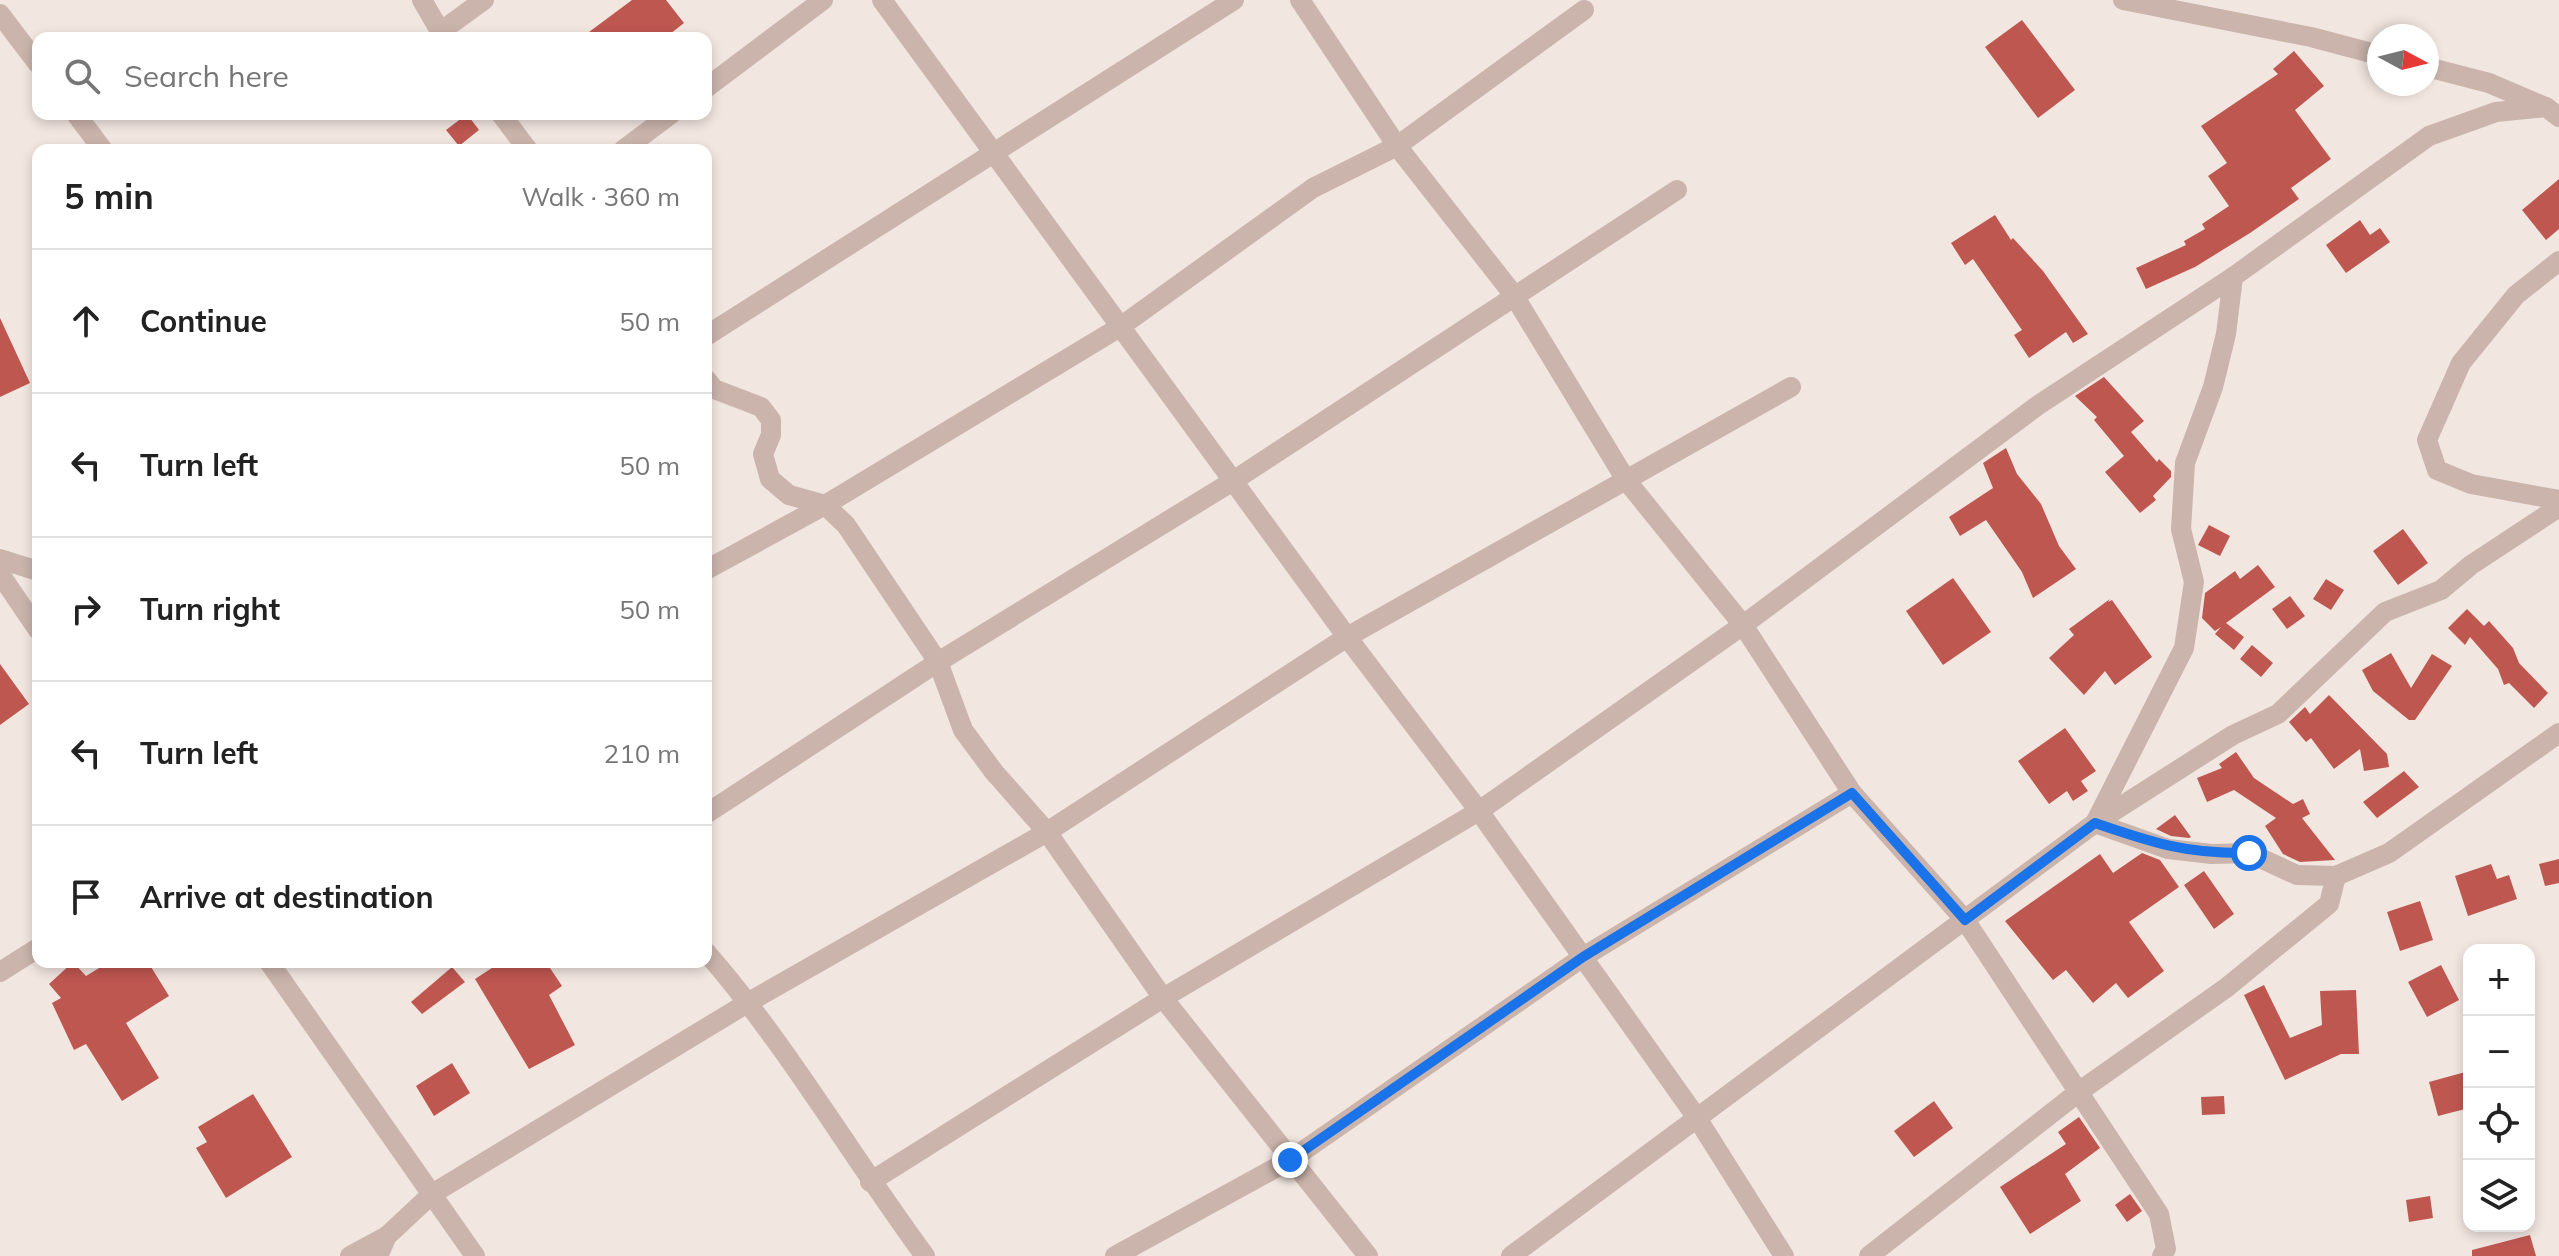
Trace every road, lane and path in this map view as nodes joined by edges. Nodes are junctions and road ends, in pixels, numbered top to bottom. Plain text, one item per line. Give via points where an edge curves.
1 (422, 0) edge
2 (484, 0) edge
3 (823, 0) edge
4 (882, 0) edge
5 (1234, 0) edge
6 (1300, 0) edge
7 (2123, 0) edge
8 (1584, 10) dead end
9 (0, 14) edge
10 (440, 32) edge
11 (446, 32) edge
12 (2367, 52) edge
13 (32, 56) edge
14 (2439, 70) edge
15 (712, 83) edge
16 (2555, 111) edge
17 (80, 120) edge
18 (506, 120) edge
19 (663, 120) edge
20 (98, 144) edge
21 (524, 144) edge
22 (631, 144) edge
23 (1397, 146) junction
24 (994, 154) junction
25 (1677, 190) dead end
26 (2559, 261) edge
27 (2233, 277) junction
28 (1513, 294) junction
29 (1120, 327) junction
30 (712, 332) edge
31 (712, 386) edge
32 (1791, 387) dead end
33 (1626, 480) junction
34 (1233, 481) junction
35 (2559, 500) edge
36 (825, 505) junction
37 (2559, 507) edge
38 (0, 559) edge
39 (712, 567) edge
40 (32, 569) edge
41 (0, 574) edge
42 (32, 621) edge
43 (1743, 625) junction
44 (1347, 637) junction
45 (938, 662) junction
46 (2559, 733) edge
47 (1852, 793) junction
48 (712, 810) edge
49 (1479, 811) junction
50 (2095, 823) junction
51 (1047, 832) junction
52 (2336, 876) junction
53 (1965, 920) junction
54 (32, 952) edge
55 (1583, 957) junction
56 (712, 959) edge
57 (273, 968) edge
58 (0, 972) edge
59 (1163, 998) junction
60 (749, 1002) junction
61 (2080, 1091) junction
62 (1697, 1118) junction
63 (1290, 1160) junction
64 (870, 1182) junction
65 (432, 1194) junction
66 (387, 1236) junction
67 (350, 1256) edge
68 (378, 1256) edge
69 (475, 1256) edge
70 (925, 1256) edge
71 (1115, 1256) edge
72 (1368, 1256) edge
73 (1511, 1256) edge
74 (1784, 1256) edge
75 (1869, 1256) edge
76 (2162, 1256) edge

1 - 10 street
2 - 11 street
3 - 15 street
4 - 24 street
5 - 24 street
6 - 23 street
7 - 12 street
8 - 23 street
9 - 13 street
14 - 16 street via 2489,83
16 - 27 street via 2496,112 2429,136
17 - 20 street
18 - 21 street
19 - 22 street
23 - 28 street
23 - 29 street via 1313,188
24 - 29 street
24 - 30 street
25 - 28 street
26 - 35 street via 2516,295 2461,363 2427,440 2437,470 2471,484
27 - 43 street via 2037,406
27 - 50 street via 2213,387 2185,463 2181,529 2194,582 2184,648
28 - 33 street
28 - 34 street
29 - 34 street
29 - 36 street
31 - 36 street via 761,407 771,420 763,454 770,479 789,495
32 - 33 street
33 - 43 street
33 - 44 street
34 - 44 street
34 - 45 street
36 - 39 street
36 - 45 street via 846,525
37 - 50 street via 2441,590 2385,612 2278,714 2233,735
38 - 40 street
41 - 42 street
43 - 47 street
43 - 49 street
44 - 49 street
44 - 51 street
45 - 48 street
45 - 51 street via 963,730
46 - 52 street via 2389,853
47 - 53 street
47 - 55 street
49 - 55 street
49 - 59 street
50 - 52 street via 2168,849 2249,853 2297,875
50 - 53 street
51 - 59 street
51 - 60 street
52 - 61 street via 2329,904 2226,988
53 - 61 street
53 - 62 street
54 - 58 street
55 - 62 street
55 - 63 street
56 - 60 street
57 - 65 street
59 - 63 street
59 - 64 street
60 - 64 street
60 - 65 street
61 - 75 street
61 - 76 street via 2159,1214 2166,1249
62 - 73 street
62 - 74 street
63 - 71 street
63 - 72 street
64 - 70 street
65 - 66 street
65 - 69 street
66 - 67 street
66 - 68 street

